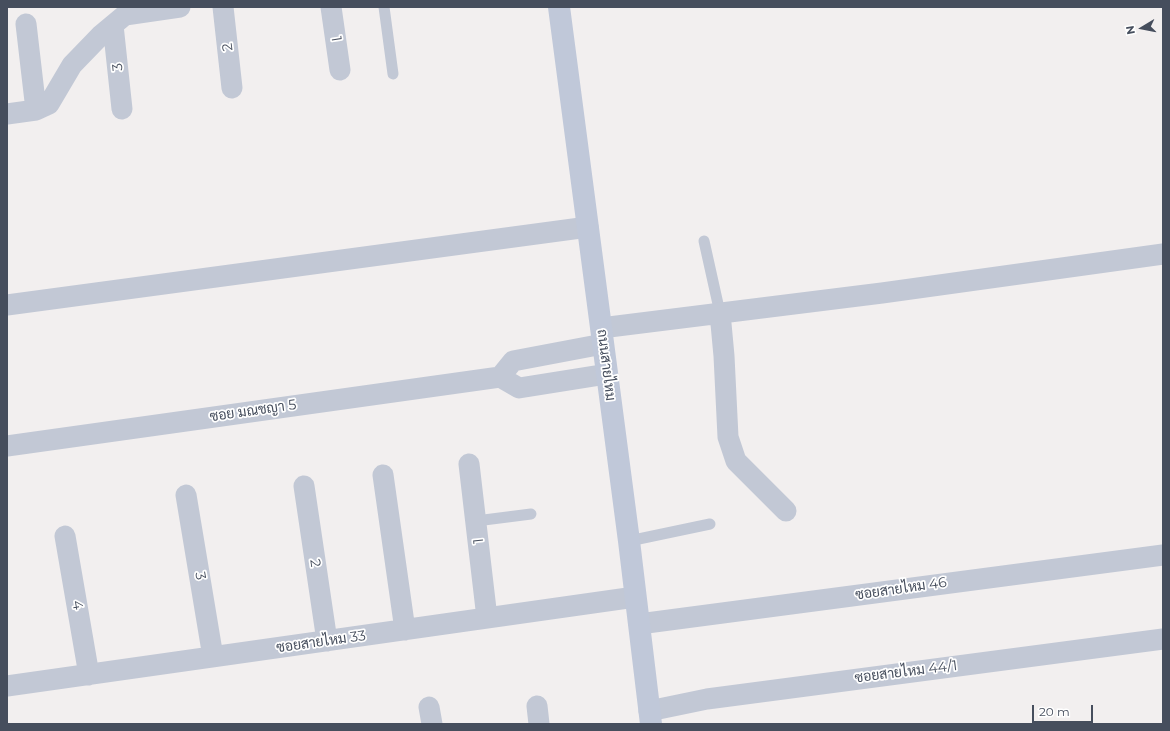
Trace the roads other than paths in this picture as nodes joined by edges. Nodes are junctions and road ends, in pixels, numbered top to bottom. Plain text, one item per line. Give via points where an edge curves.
1 (180, 7) edge
2 (223, 7) edge
3 (331, 7) edge
4 (384, 7) edge
5 (559, 7) edge
6 (26, 24) dead end
7 (113, 25) junction
8 (340, 70) dead end
9 (393, 74) dead end
10 (232, 88) dead end
11 (122, 109) dead end
12 (36, 110) junction
13 (7, 114) edge
14 (588, 228) junction
15 (704, 241) dead end
16 (1163, 254) edge
17 (7, 305) edge
18 (720, 313) junction
19 (602, 336) junction
20 (607, 374) junction
21 (500, 377) junction
22 (7, 446) edge
23 (469, 464) dead end
24 (383, 475) dead end
25 (304, 486) dead end
26 (186, 495) dead end
27 (786, 511) dead end
28 (531, 514) dead end
29 (476, 520) junction
30 (710, 524) dead end
31 (65, 536) dead end
32 (629, 541) junction
33 (1163, 554) edge
34 (635, 597) junction
35 (487, 618) junction
36 (639, 624) junction
37 (405, 630) junction
38 (1163, 639) edge
39 (327, 641) junction
40 (213, 657) junction
41 (89, 675) junction
42 (7, 686) edge
43 (650, 718) edge

1 - 7 street via 125,15
2 - 10 street, 2
3 - 8 street, 1
4 - 9 lane
5 - 14 main road, ถนนสายไหม
6 - 12 street
7 - 11 street, 3
7 - 12 street via 72,65 49,104
12 - 13 street
14 - 17 street
14 - 19 main road, ถนนสายไหม
15 - 18 lane
16 - 18 street
18 - 19 street
18 - 27 street via 728,437 736,461
19 - 20 main road, ถนนสายไหม
19 - 21 street via 513,361
20 - 21 street via 519,388
20 - 32 main road, ถนนสายไหม
21 - 22 street, ซอย มณชญา 5
23 - 29 street, 1
24 - 37 street
25 - 39 street, 2
26 - 40 street, 3
28 - 29 lane
29 - 35 street, 1
30 - 32 lane
31 - 41 street, 4
32 - 34 main road, ถนนสายไหม
33 - 36 street, ซอยสายไหม 46
34 - 35 street, ซอยสายไหม 33
34 - 36 main road, ถนนสายไหม
35 - 37 street, ซอยสายไหม 33
36 - 43 main road, ถนนสายไหม
37 - 39 street, ซอยสายไหม 33
38 - 43 street, ซอยสายไหม 44/1 via 707,699
39 - 40 street, ซอยสายไหม 33
40 - 41 street, ซอยสายไหม 33
41 - 42 street, ซอยสายไหม 33

